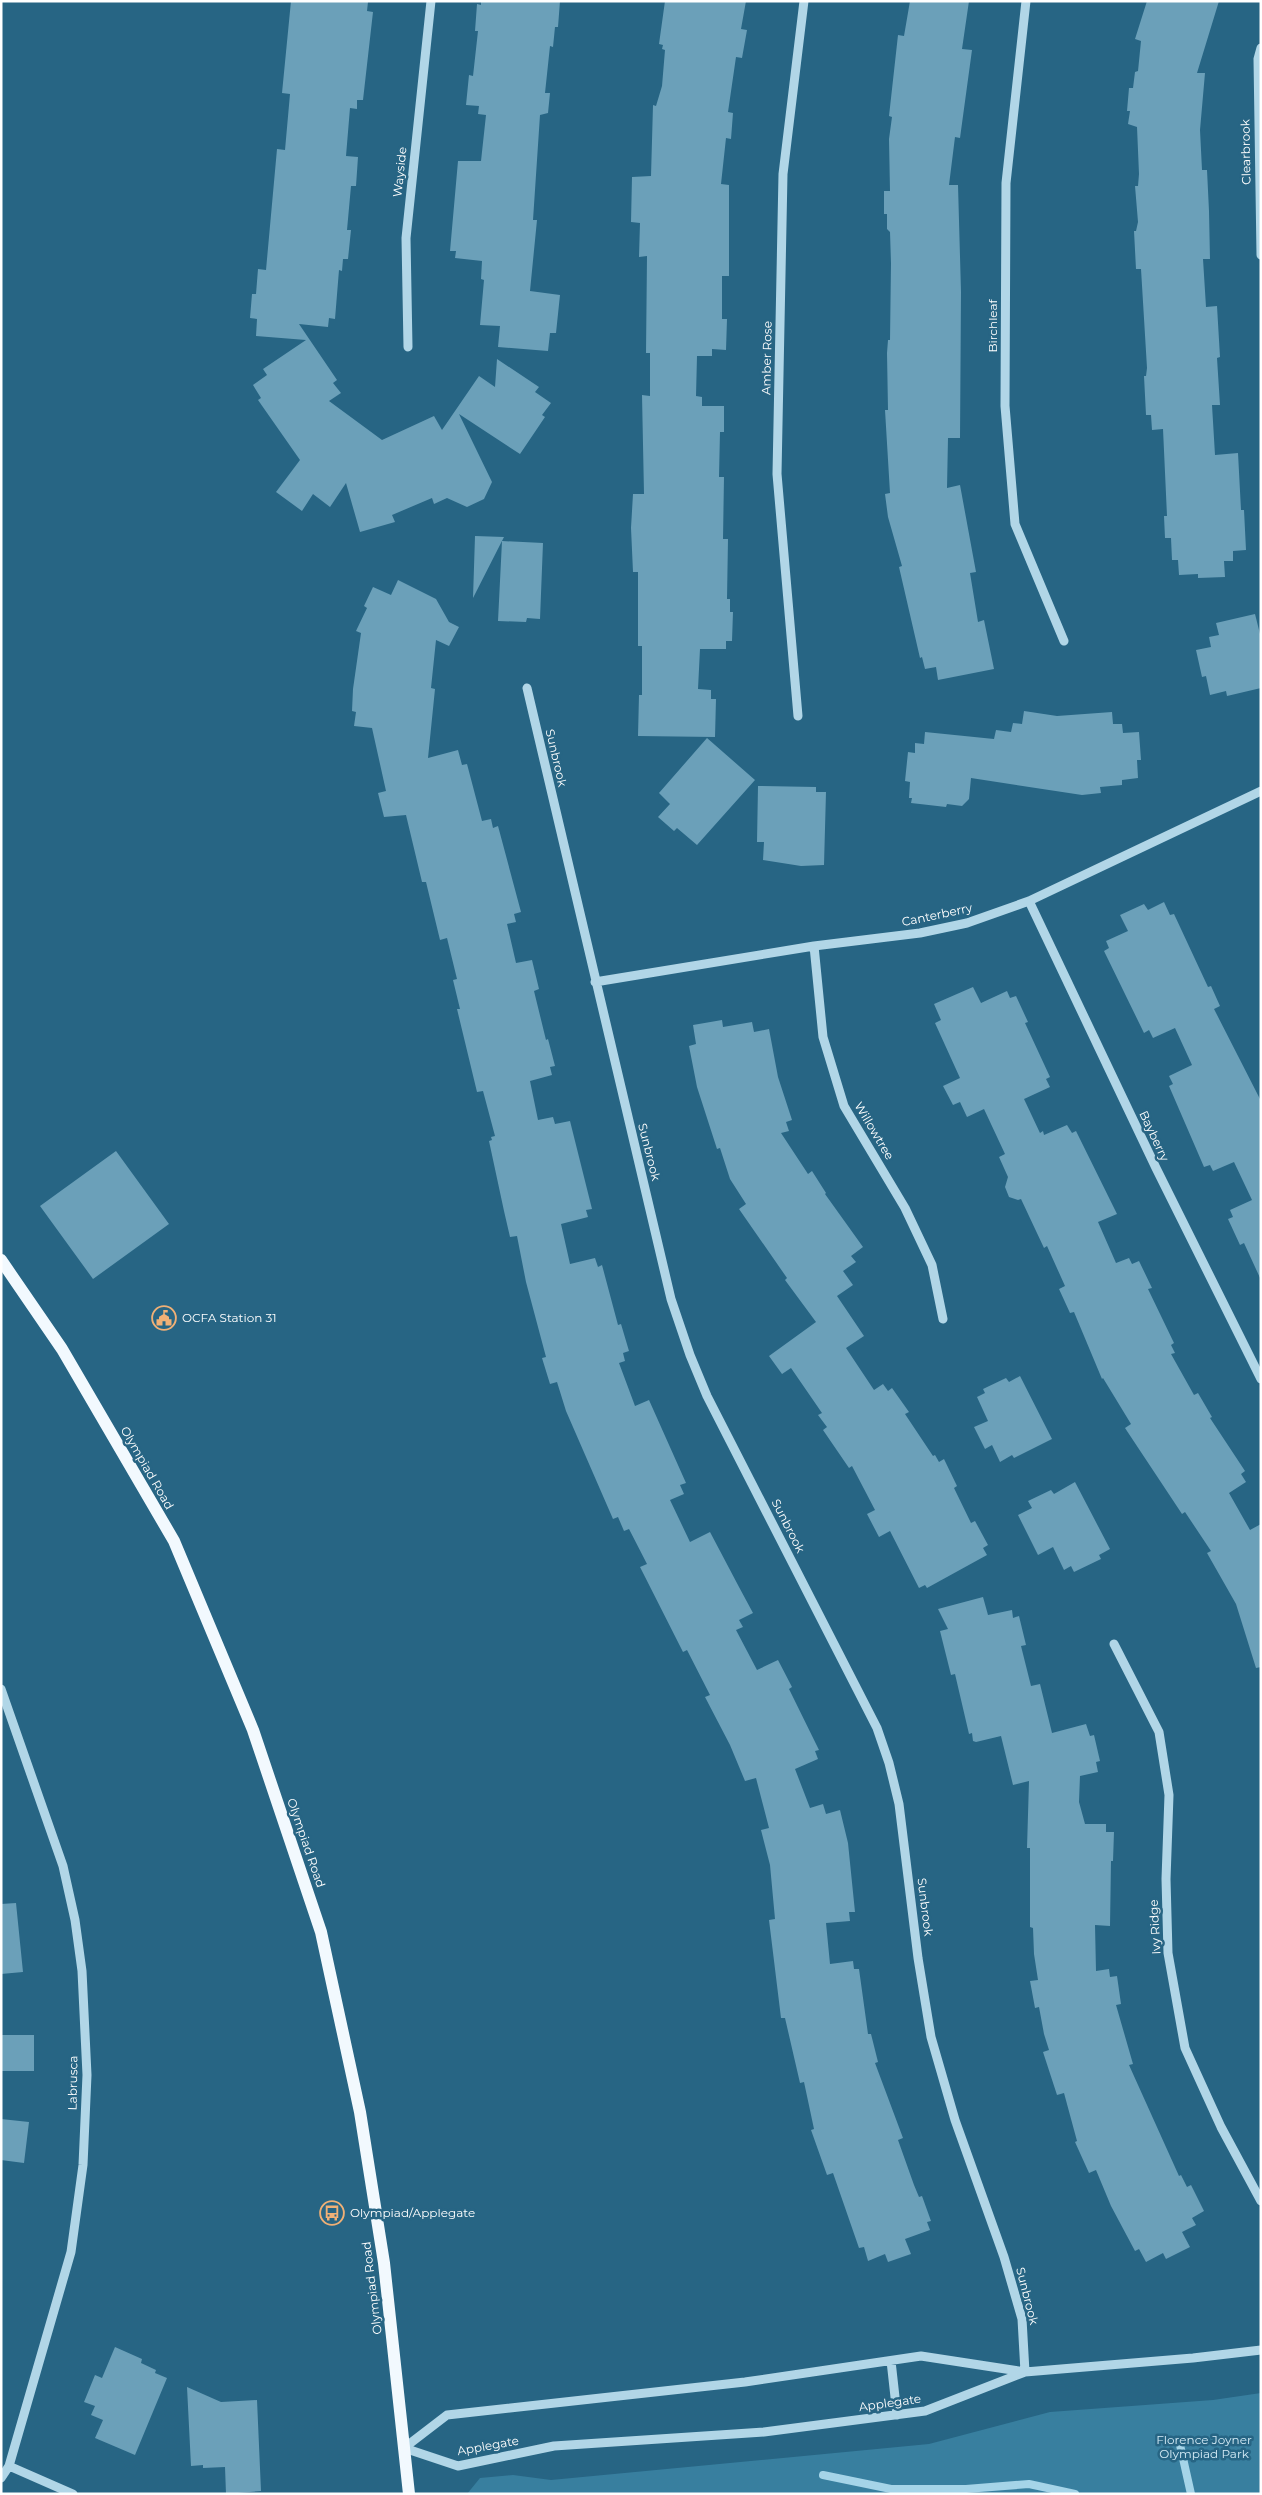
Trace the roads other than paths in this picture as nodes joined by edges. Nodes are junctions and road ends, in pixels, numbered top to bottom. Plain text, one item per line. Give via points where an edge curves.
1 (431, 1) edge
2 (804, 1) edge
3 (1026, 1) edge
4 (1261, 48) edge
5 (1261, 255) edge
6 (408, 347) dead end
7 (1064, 641) dead end
8 (527, 688) dead end
9 (798, 716) dead end
10 (1261, 791) edge
11 (1029, 901) junction
12 (814, 946) junction
13 (595, 982) junction
14 (1, 1260) edge
15 (943, 1319) dead end
16 (1261, 1379) edge
17 (1114, 1644) dead end
18 (1, 1689) edge
19 (1261, 2200) edge
20 (1261, 2350) edge
21 (891, 2360) junction
22 (1025, 2372) junction
23 (897, 2415) junction
24 (404, 2448) junction
25 (9, 2466) junction
26 (1, 2478) edge
27 (73, 2494) edge
28 (409, 2494) edge

1 - 6 street, Wayside via 406,238
2 - 9 street, Amber Rose via 783,174 777,474
3 - 7 street, Birchleaf via 1006,183 1005,406 1014,524
4 - 5 street, Clearbrook via 1258,59
8 - 13 street, Sunbrook
10 - 11 street, Canterberry
11 - 12 street, Canterberry via 967,923 920,933
11 - 16 street, Bayberry
12 - 13 street, Canterberry
12 - 15 street, Willowtree via 823,1037 844,1106 905,1208 932,1265
13 - 22 street, Sunbrook via 672,1300 690,1355 707,1396 877,1728 889,1763 900,1804 931,2037 1022,2319
14 - 24 main road, Olympiad Road via 62,1349 174,1541 253,1730 321,1932 360,2112 384,2263
17 - 19 street, Ivy Ridge via 1159,1732 1169,1795 1168,1953 1185,2048 1221,2127
18 - 25 street, Labrusca via 63,1866 82,1971 87,2075 83,2165 71,2252
20 - 22 street, Applegate
21 - 22 street, Applegate via 921,2356
21 - 23 street
21 - 24 street, Applegate via 745,2382 447,2415
22 - 23 street, Applegate via 925,2411
23 - 24 street, Applegate via 764,2432 554,2446 458,2466
24 - 28 main road, Olympiad Road
25 - 26 street, Labrusca
25 - 27 street

